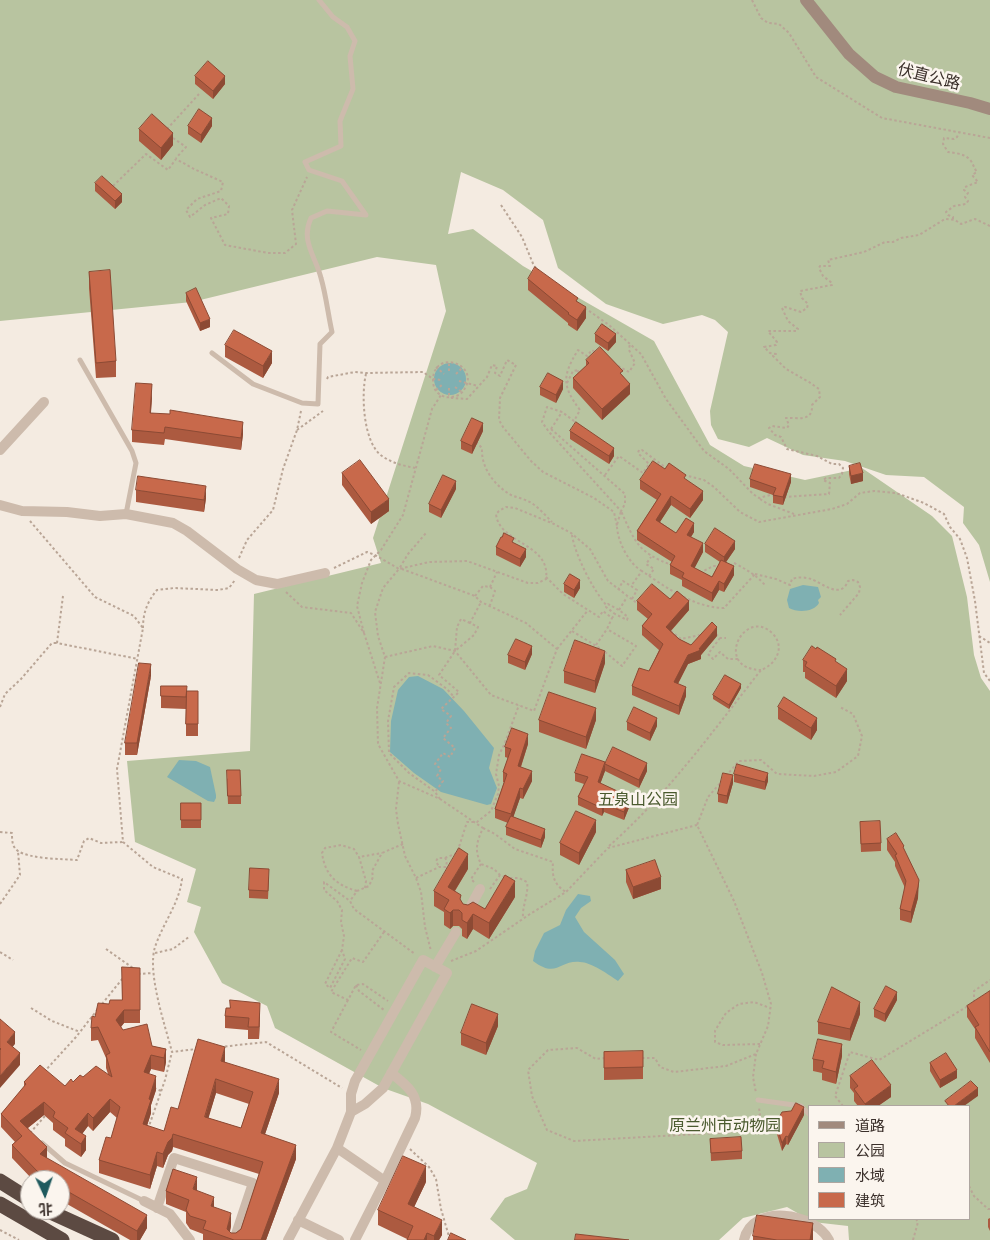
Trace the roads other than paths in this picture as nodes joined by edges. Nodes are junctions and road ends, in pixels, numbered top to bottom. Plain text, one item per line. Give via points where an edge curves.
1 (319, 0) edge
2 (806, 0) edge
3 (990, 109) edge
4 (212, 353) dead end
5 (80, 360) dead end
6 (44, 402) dead end
7 (0, 450) edge
8 (0, 505) edge
9 (126, 514) junction
10 (325, 573) road end
11 (480, 890) road end
12 (467, 914) edge
13 (456, 932) dead end
14 (435, 967) junction
15 (391, 1074) junction
16 (758, 1100) road end
17 (351, 1112) junction
18 (808, 1113) edge
19 (30, 1134) edge
20 (337, 1148) junction
21 (0, 1181) edge
22 (385, 1181) junction
23 (20, 1194) edge
24 (144, 1201) joint
25 (0, 1204) edge
26 (157, 1208) junction
27 (68, 1220) edge
28 (298, 1220) junction
29 (62, 1240) edge
30 (112, 1240) edge
31 (190, 1240) edge
32 (234, 1240) edge
33 (288, 1240) edge
34 (339, 1240) edge
35 (355, 1240) edge
36 (744, 1240) edge
37 (829, 1240) edge

1 - 4 lane via 333,17 347,27 355,41 350,56 352,88 340,121 341,146 305,162 309,170 342,181 366,215 327,211 311,218 308,225 310,251 321,275 332,332 320,344 318,404 302,404 253,384
2 - 3 main road, 伏直公路 via 849,54 875,78 896,87
5 - 9 lane via 132,450 136,463
6 - 7 street
8 - 9 street via 22,511 100,516
9 - 10 street via 173,523 188,530 256,580 277,584
11 - 12 street
13 - 14 street
14 - 15 street via 447,973
14 - 17 street via 423,960 355,1081
15 - 17 street via 382,1088
15 - 22 street via 403,1082 418,1107
16 - 18 lane via 800,1106
17 - 20 street
19 - 24 lane via 65,1163
20 - 22 street
20 - 28 street
21 - 23 highway
22 - 35 street
24 - 26 street
25 - 29 highway
26 - 31 street via 170,1214
26 - 32 street via 174,1158 253,1183
27 - 30 highway
28 - 33 street
28 - 34 street
36 - 37 street via 755,1222 786,1215 808,1222 825,1233

